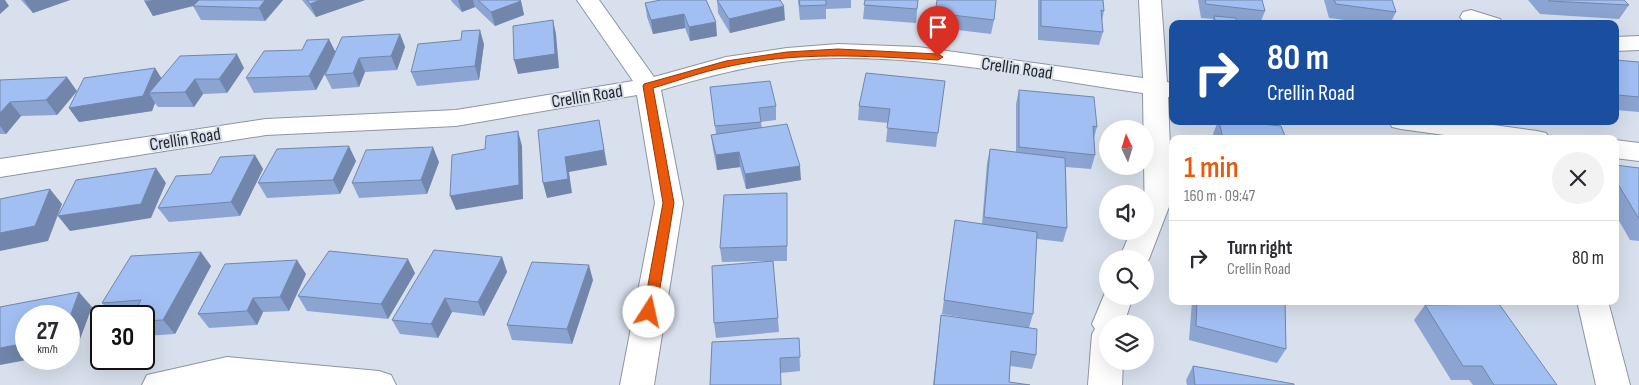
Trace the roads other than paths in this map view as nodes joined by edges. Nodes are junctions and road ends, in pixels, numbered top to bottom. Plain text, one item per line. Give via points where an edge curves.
1 (588, 0) edge
2 (1150, 0) edge
3 (1471, 17) dead end
4 (1480, 20) edge
5 (1639, 43) edge
6 (1619, 44) edge
7 (648, 86) junction
8 (1164, 88) edge
9 (1430, 125) edge
10 (1499, 135) edge
11 (1619, 150) edge
12 (1639, 152) edge
13 (0, 168) edge
14 (1154, 209) edge
15 (1593, 305) edge
16 (1106, 370) edge
17 (159, 385) edge
18 (379, 385) edge
19 (637, 385) edge
20 (1105, 385) edge
21 (1613, 385) edge

1 - 7 street
2 - 8 street
3 - 4 street
5 - 6 street
7 - 8 street, Crellin Road via 726,64 838,52 918,54
7 - 13 street, Crellin Road via 456,118 266,127
7 - 19 street via 669,203
8 - 14 street via 1158,199
9 - 10 street
11 - 12 street
15 - 21 street
16 - 20 street
17 - 18 street via 227,371

